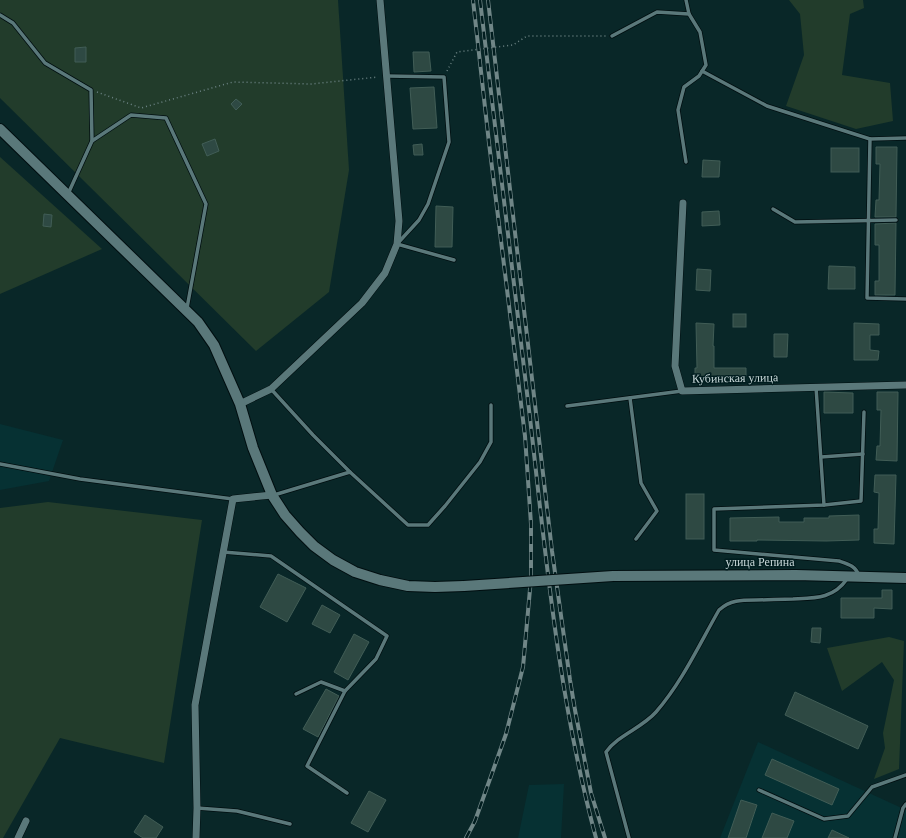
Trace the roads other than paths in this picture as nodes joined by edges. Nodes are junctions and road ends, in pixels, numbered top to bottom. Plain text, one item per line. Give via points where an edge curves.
1 (380, 0) edge
2 (686, 0) edge
3 (0, 14) edge
4 (689, 14) junction
5 (612, 36) road end
6 (702, 71) junction
7 (386, 76) junction
8 (0, 129) edge
9 (906, 138) edge
10 (870, 139) junction
11 (92, 141) junction
12 (686, 162) dead end
13 (68, 195) junction
14 (683, 203) dead end
15 (773, 210) dead end
16 (896, 220) dead end
17 (868, 221) junction
18 (397, 244) junction
19 (454, 260) dead end
20 (906, 299) edge
21 (187, 309) junction
22 (906, 385) edge
23 (816, 387) junction
24 (271, 389) junction
25 (682, 391) junction
26 (630, 398) junction
27 (240, 404) junction
28 (491, 405) dead end
29 (567, 406) dead end
30 (864, 412) dead end
31 (862, 454) junction
32 (821, 457) junction
33 (0, 464) edge
34 (350, 472) junction
35 (272, 495) junction
36 (233, 499) junction
37 (824, 505) junction
38 (636, 539) dead end
39 (223, 552) junction
40 (854, 577) junction
41 (906, 578) edge
42 (345, 691) junction
43 (296, 694) dead end
44 (906, 775) edge
45 (759, 790) dead end
46 (347, 793) dead end
47 (906, 804) edge
48 (197, 808) junction
49 (26, 821) dead end
50 (290, 824) dead end
51 (18, 838) edge
52 (196, 838) edge
53 (629, 838) edge
54 (895, 838) edge

1 - 7 street
2 - 4 lane
3 - 11 lane via 13,23 45,62 91,90
4 - 5 lane via 657,12
4 - 6 lane via 700,32 706,64
6 - 10 lane via 767,106
6 - 12 lane via 684,87 678,110
7 - 18 street via 399,221
7 - 18 lane via 444,77 449,142 428,204 419,220
8 - 13 main road, улица Репина
9 - 10 lane
10 - 17 lane
11 - 13 lane
11 - 21 lane via 131,116 166,118 206,204
13 - 21 main road, улица Репина
14 - 25 street, Кубинская улица via 675,366
15 - 17 lane via 795,222
16 - 17 lane
17 - 20 lane via 867,298
18 - 19 lane
18 - 24 street via 385,273 362,303
21 - 27 main road, улица Репина via 214,345
22 - 23 street, Кубинская улица
23 - 25 street, Кубинская улица
23 - 32 lane
24 - 27 street
24 - 34 lane
25 - 26 lane
26 - 29 lane
26 - 38 lane via 640,483 657,511
27 - 35 main road, улица Репина via 253,448
28 - 34 lane via 491,442 480,462 428,525 408,525
30 - 31 lane
31 - 32 lane
31 - 37 lane via 861,500
32 - 37 lane
33 - 36 lane via 80,479
34 - 35 lane
35 - 36 street
35 - 40 main road, улица Репина, bridge via 300,532 333,560 355,572 408,586 436,588 613,576
36 - 39 street
37 - 40 lane via 714,509 714,550 839,561 857,570
39 - 42 lane via 271,556 387,636 376,659
39 - 48 street via 195,704
40 - 41 main road, улица Репина
40 - 53 lane via 831,594 818,598 739,601 725,604 719,610 675,687 654,713 611,745 606,752
42 - 43 lane via 321,682
42 - 46 lane via 307,766
44 - 45 lane via 872,787 848,816 824,819
47 - 54 lane
48 - 50 lane via 237,811
48 - 52 street
49 - 51 street

